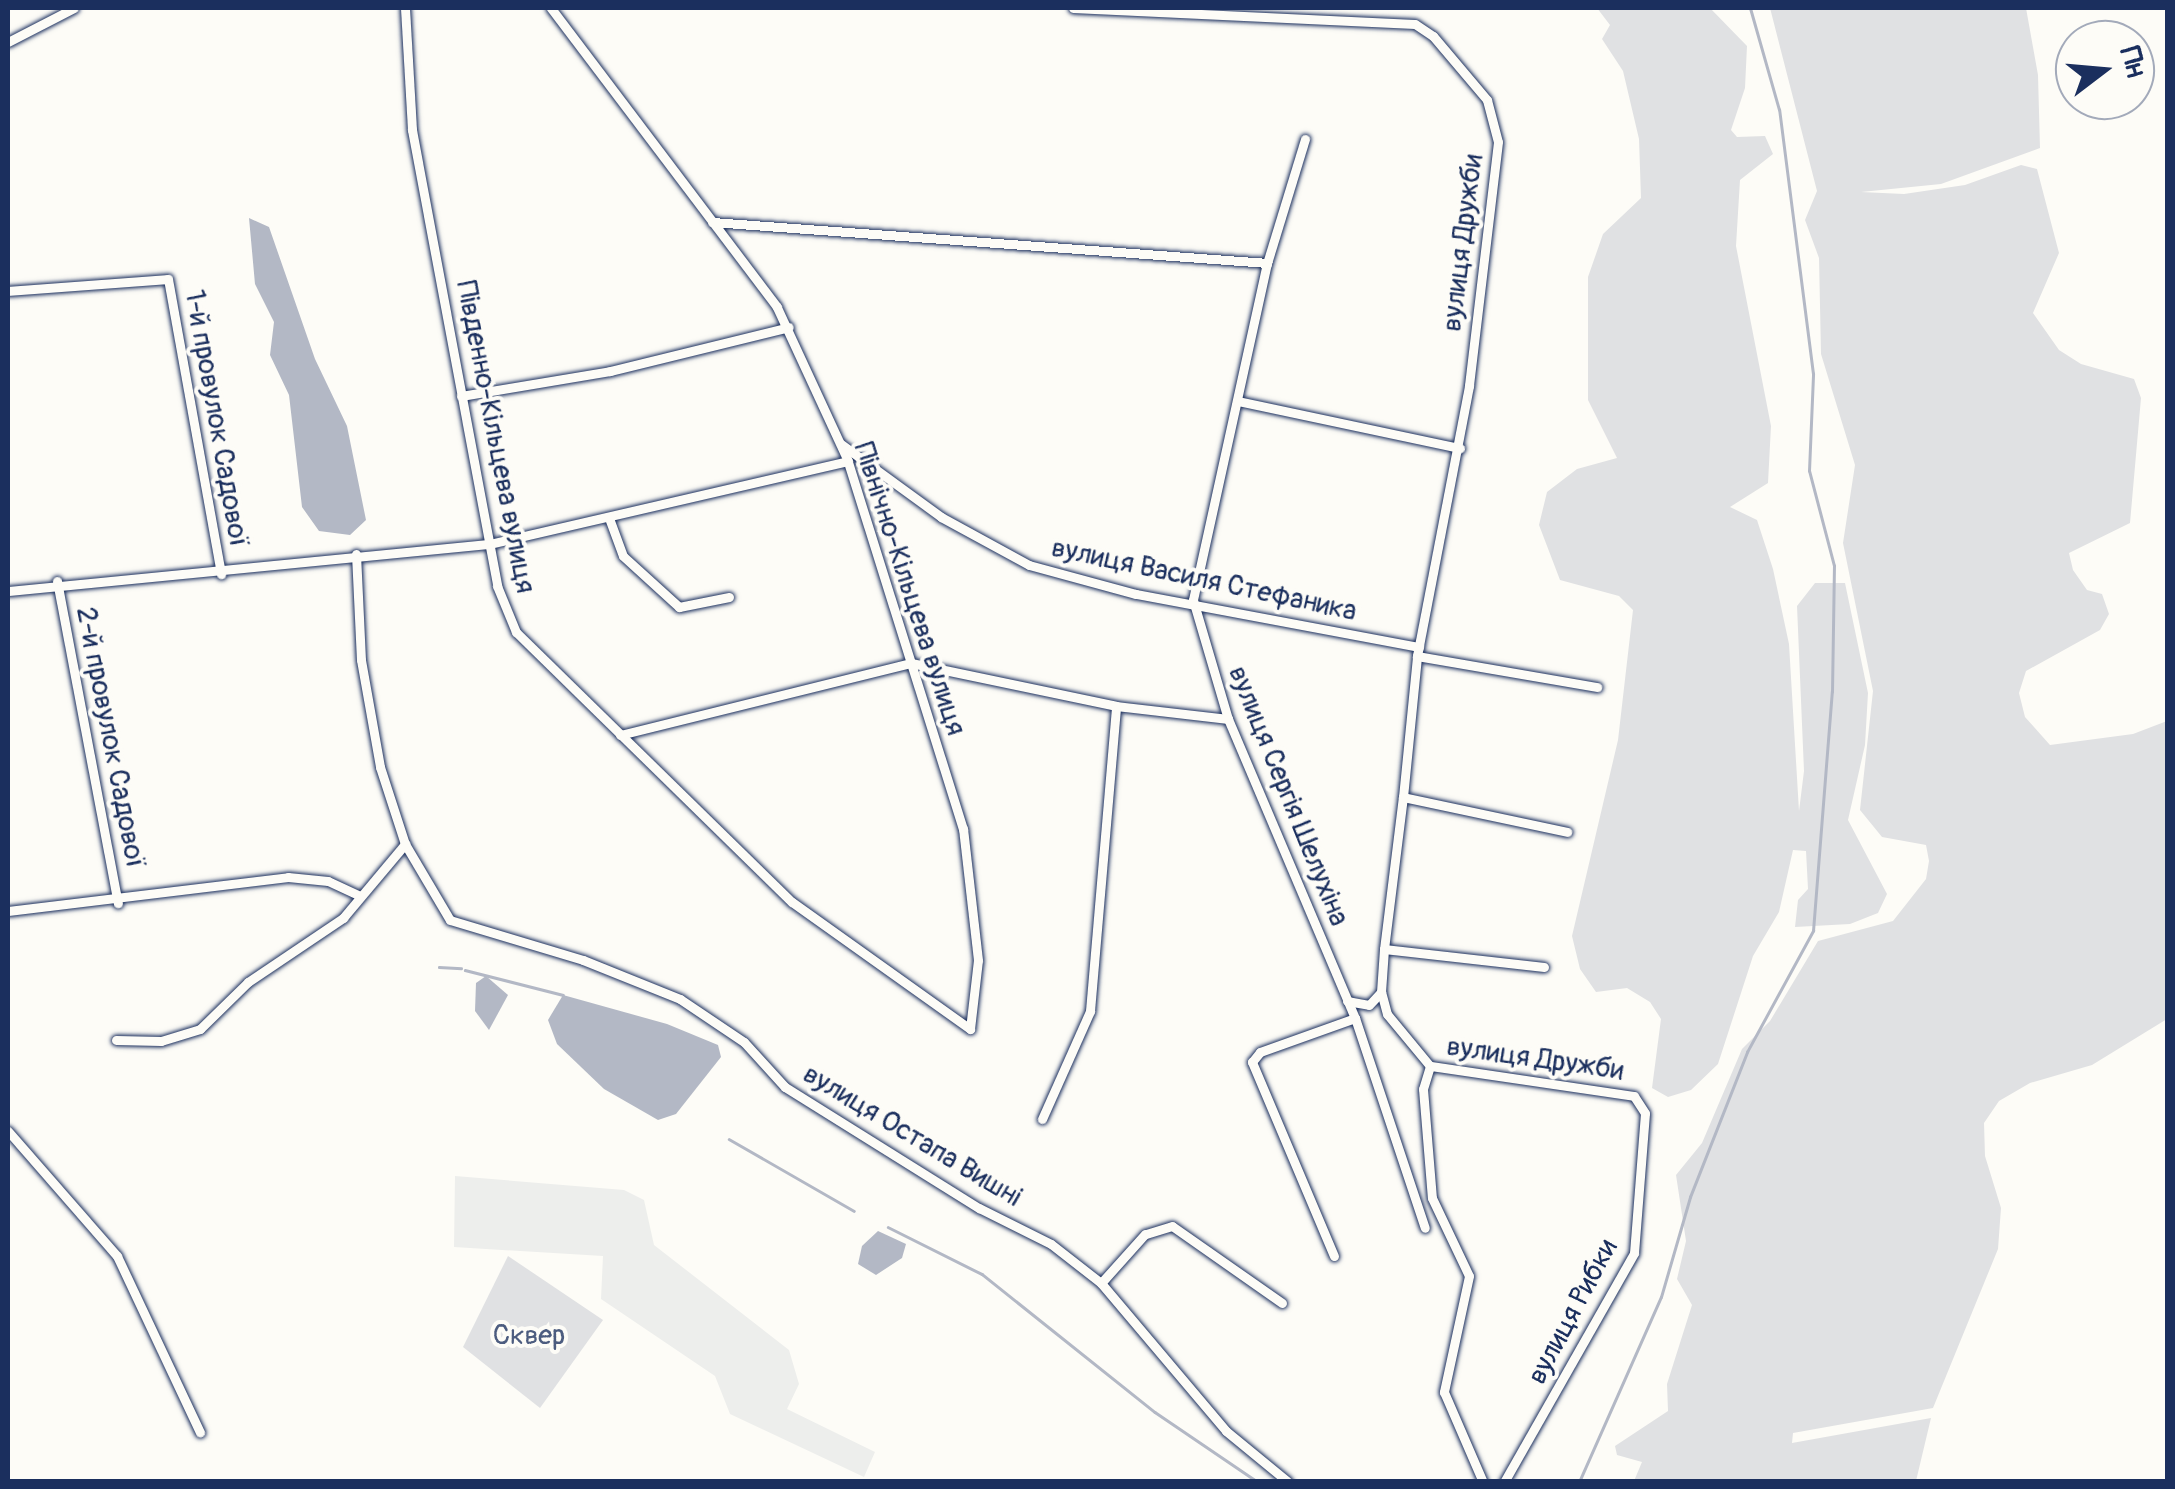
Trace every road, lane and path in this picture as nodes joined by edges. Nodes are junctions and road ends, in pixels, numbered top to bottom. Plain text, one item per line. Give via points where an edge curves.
1 (74, 8) edge
2 (404, 8) edge
3 (551, 8) edge
4 (1073, 8) edge
5 (1302, 11) edge
6 (8, 42) edge
7 (1306, 140) dead end
8 (712, 222) junction
9 (1267, 262) junction
10 (8, 291) edge
11 (790, 327) junction
12 (461, 396) junction
13 (1238, 401) junction
14 (838, 441) junction
15 (1460, 448) junction
16 (848, 461) junction
17 (610, 518) junction
18 (489, 544) junction
19 (356, 554) junction
20 (221, 574) junction
21 (57, 581) junction
22 (8, 590) edge
23 (729, 597) dead end
24 (1193, 600) junction
25 (1418, 651) junction
26 (910, 663) junction
27 (1597, 687) dead end
28 (1116, 706) junction
29 (1228, 718) junction
30 (620, 734) junction
31 (1402, 797) junction
32 (1567, 832) dead end
33 (405, 844) junction
34 (360, 896) junction
35 (118, 902) junction
36 (8, 912) edge
37 (1384, 949) junction
38 (1544, 966) dead end
39 (1381, 992) junction
40 (1348, 1001) junction
41 (1354, 1018) junction
42 (970, 1028) joint
43 (116, 1040) dead end
44 (1430, 1066) junction
45 (1634, 1096) joint
46 (1042, 1118) dead end
47 (8, 1131) edge
48 (1425, 1228) dead end
49 (1334, 1256) dead end
50 (1101, 1282) junction
51 (1282, 1304) dead end
52 (200, 1432) dead end
53 (1288, 1482) edge
54 (1483, 1482) edge
55 (1504, 1482) edge

1 - 6 street
2 - 12 street, Південно-Кільцева вулиця via 412,130
3 - 8 street, Північно-Кільцева вулиця
4 - 5 street, вулиця Дружби
5 - 15 street, вулиця Дружби via 1415,24 1433,36 1497,121
7 - 9 street, вулиця Сергія Шелухіна
8 - 9 street
8 - 11 street, Північно-Кільцева вулиця
9 - 13 street, вулиця Сергія Шелухіна
10 - 20 street, 1-й провулок Садової via 168,279
11 - 12 street via 610,371
11 - 14 street, Північно-Кільцева вулиця
12 - 18 street, Південно-Кільцева вулиця
13 - 15 street
13 - 24 street, вулиця Сергія Шелухіна
14 - 16 street, Північно-Кільцева вулиця
14 - 24 street, вулиця Василя Стефаника via 941,518 1029,566 1136,594
15 - 25 street, вулиця Дружби
16 - 17 street
16 - 26 street, Північно-Кільцева вулиця
17 - 18 street
17 - 23 street via 623,556 679,607
18 - 19 street
18 - 30 street, Південно-Кільцева вулиця via 516,632
19 - 20 street
19 - 33 street, вулиця Остапа Вишні via 370,718
20 - 21 street, 1-й провулок Садової
21 - 22 street, 1-й провулок Садової
21 - 35 street, 2-й провулок Садової
24 - 25 street, вулиця Василя Стефаника
24 - 29 street, вулиця Сергія Шелухіна
25 - 27 street
25 - 31 street, вулиця Дружби
26 - 28 street
26 - 30 street
26 - 42 street, Північно-Кільцева вулиця via 963,829 978,960
28 - 29 street
28 - 46 street via 1090,1011
29 - 40 street, вулиця Сергія Шелухіна
30 - 42 street, Південно-Кільцева вулиця via 792,902
31 - 32 street
31 - 37 street, вулиця Дружби
33 - 34 street
33 - 50 street, вулиця Остапа Вишні via 450,920 582,960 680,1000 744,1042 784,1087 979,1208 1051,1244
34 - 35 street via 307,876
34 - 43 street via 311,943 248,982 200,1030 160,1042
35 - 36 street
37 - 38 street
37 - 39 street, вулиця Дружби
39 - 40 street via 1369,1005
39 - 44 street, вулиця Дружби via 1387,1014
40 - 41 street, вулиця Сергія Шелухіна
41 - 48 street, вулиця Сергія Шелухіна
41 - 49 street via 1260,1052 1252,1062
44 - 45 street, вулиця Дружби
44 - 54 street, вулиця Дружби via 1423,1089 1432,1198 1460,1248 1469,1289 1444,1392
45 - 55 street, вулиця Рибки via 1645,1113 1634,1253
47 - 52 street via 116,1256
50 - 51 street via 1145,1234 1172,1226
50 - 53 street, вулиця Остапа Вишні via 1226,1431

